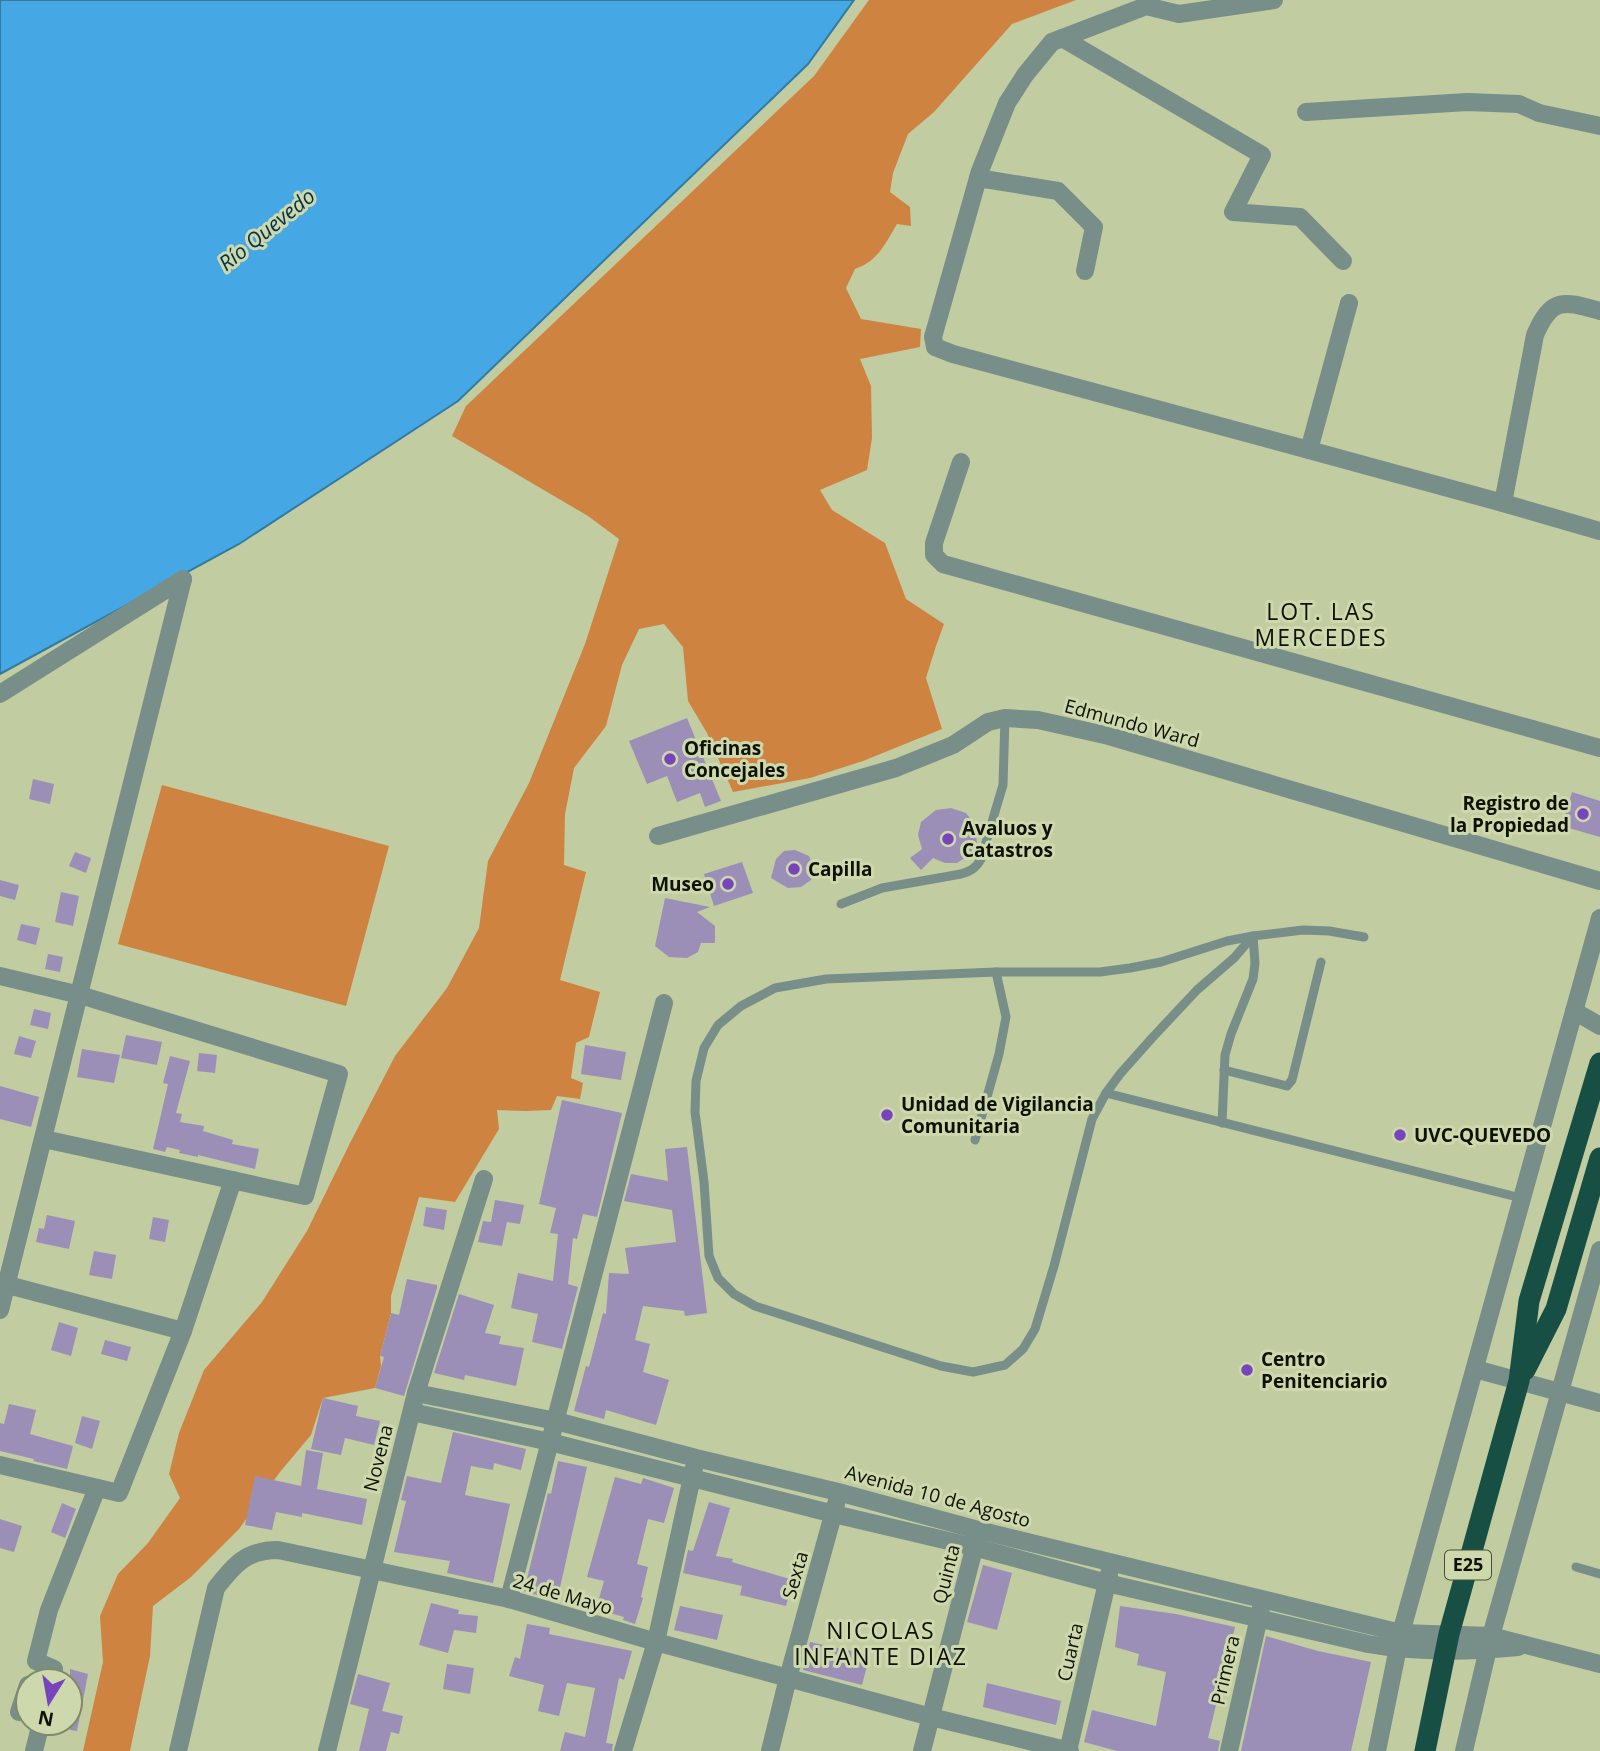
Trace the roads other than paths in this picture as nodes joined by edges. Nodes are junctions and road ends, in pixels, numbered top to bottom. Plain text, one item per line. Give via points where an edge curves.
1 (1274, 0) edge
2 (1062, 38) junction
3 (1306, 112) dead end
4 (1600, 126) edge
5 (978, 178) junction
6 (1343, 261) dead end
7 (1085, 271) dead end
8 (1349, 303) dead end
9 (1600, 311) edge
10 (1309, 450) junction
11 (961, 462) dead end
12 (1503, 503) junction
13 (1600, 531) edge
14 (0, 694) edge
15 (1005, 718) junction
16 (1600, 748) edge
17 (658, 836) dead end
18 (1600, 881) edge
19 (841, 904) dead end
20 (1600, 918) edge
21 (1253, 936) junction
22 (1364, 937) dead end
23 (1321, 962) dead end
24 (996, 972) junction
25 (0, 976) edge
26 (80, 995) junction
27 (664, 1003) dead end
28 (1600, 1010) edge
29 (1574, 1011) junction
30 (1600, 1026) edge
31 (1600, 1063) edge
32 (1224, 1070) junction
33 (1106, 1093) junction
34 (1222, 1123) junction
35 (44, 1139) junction
36 (975, 1140) dead end
37 (1600, 1158) edge
38 (484, 1179) dead end
39 (233, 1180) junction
40 (1521, 1198) junction
41 (1600, 1250) edge
42 (3, 1283) edge
43 (0, 1310) edge
44 (183, 1331) junction
45 (1475, 1369) junction
46 (1520, 1381) junction
47 (1561, 1392) junction
48 (416, 1393) junction
49 (1600, 1403) edge
50 (412, 1412) junction
51 (556, 1421) junction
52 (550, 1442) junction
53 (696, 1458) junction
54 (0, 1465) edge
55 (692, 1479) junction
56 (97, 1488) junction
57 (838, 1492) junction
58 (834, 1514) junction
59 (976, 1539) junction
60 (1113, 1562) junction
61 (1576, 1567) dead end
62 (372, 1571) junction
63 (1600, 1573) edge
64 (1107, 1583) junction
65 (1263, 1598) junction
66 (509, 1600) junction
67 (1258, 1618) junction
68 (1399, 1641) junction
69 (656, 1642) junction
70 (1447, 1643) junction
71 (1490, 1643) junction
72 (36, 1661) junction
73 (1600, 1664) edge
74 (34, 1667) edge
75 (46, 1667) edge
76 (788, 1678) junction
77 (931, 1717) junction
78 (178, 1751) edge
79 (327, 1751) edge
80 (623, 1751) edge
81 (770, 1751) edge
82 (922, 1751) edge
83 (1069, 1751) edge
84 (1229, 1751) edge
85 (1377, 1751) edge
86 (1424, 1751) edge
87 (1464, 1751) edge

1 - 2 street via 1179,14 1146,6
2 - 5 street via 1052,42 1007,103
2 - 6 street via 1262,155 1233,212 1300,217
3 - 4 street via 1467,102 1519,104
5 - 7 street via 1058,191 1094,227
5 - 10 street via 933,337 935,347
8 - 10 street
9 - 12 street via 1571,303 1557,305 1543,316 1535,335
10 - 12 street
11 - 16 street via 934,542 934,555 943,564
12 - 13 street
14 - 26 street via 183,579
15 - 17 street, Edmundo Ward via 895,768
15 - 18 street, Edmundo Ward via 1038,720 1109,736
15 - 19 lane via 1003,785 978,865 961,874 882,888
20 - 29 street
21 - 22 lane via 1303,930
21 - 24 lane via 1130,968
21 - 32 lane via 1253,979 1231,1034
21 - 33 lane via 1152,1038
23 - 32 lane via 1287,1086
24 - 33 lane via 827,979 775,988 718,1025 704,1048 695,1112 709,1256 718,1278 755,1306 941,1366 973,1372 1005,1365 1023,1349 1035,1329 1092,1119
24 - 36 lane via 1006,1017
25 - 26 street
26 - 35 street
26 - 39 street via 339,1074 305,1196
27 - 51 street
28 - 29 street
29 - 30 street
29 - 40 street
31 - 46 highway, E25 via 1529,1301
32 - 34 lane
33 - 34 lane
34 - 40 lane
35 - 39 street
35 - 42 street
37 - 46 highway, E25 via 1556,1309
38 - 48 street, Novena
39 - 44 street
40 - 45 street
41 - 47 street
42 - 43 street
42 - 44 street
44 - 56 street via 119,1493
45 - 46 street
45 - 68 street
46 - 47 street
46 - 70 highway, E25
47 - 49 street
47 - 71 street
48 - 50 street, Novena
48 - 51 street, Avenida 10 de Agosto
50 - 52 street, Avenida 10 de Agosto
50 - 62 street, Novena
51 - 52 street
51 - 53 street, Avenida 10 de Agosto
52 - 55 street, Avenida 10 de Agosto
52 - 66 street
53 - 55 street
53 - 57 street, Avenida 10 de Agosto
54 - 56 street
55 - 58 street, Avenida 10 de Agosto
55 - 69 street
56 - 72 street via 48,1610
57 - 58 street, Sexta
57 - 59 street, Avenida 10 de Agosto
58 - 59 street, Avenida 10 de Agosto
58 - 76 street, Sexta
59 - 60 street, Avenida 10 de Agosto
59 - 64 street, Avenida 10 de Agosto
59 - 77 street, Quinta
60 - 64 street, Cuarta
60 - 65 street, Avenida 10 de Agosto
61 - 63 lane
62 - 66 street, 24 de Mayo
62 - 78 street, 24 de Mayo via 278,1550 262,1550 230,1570 216,1588
62 - 79 street, Novena
64 - 67 street, Avenida 10 de Agosto
64 - 83 street, Cuarta
65 - 67 street, Primera
65 - 68 street, Avenida 10 de Agosto
66 - 69 street, 24 de Mayo
67 - 68 street, Avenida 10 de Agosto
67 - 84 street, Primera
68 - 70 street, Avenida 10 de Agosto
68 - 85 street
69 - 76 street, 24 de Mayo
69 - 80 street
70 - 71 street, Avenida 10 de Agosto
70 - 86 highway, E25
71 - 73 street, Avenida 10 de Agosto via 1529,1646
71 - 87 street
72 - 74 street
72 - 75 street
76 - 77 street, 24 de Mayo
76 - 81 street, Sexta
77 - 82 street, Quinta
77 - 83 street, 24 de Mayo

